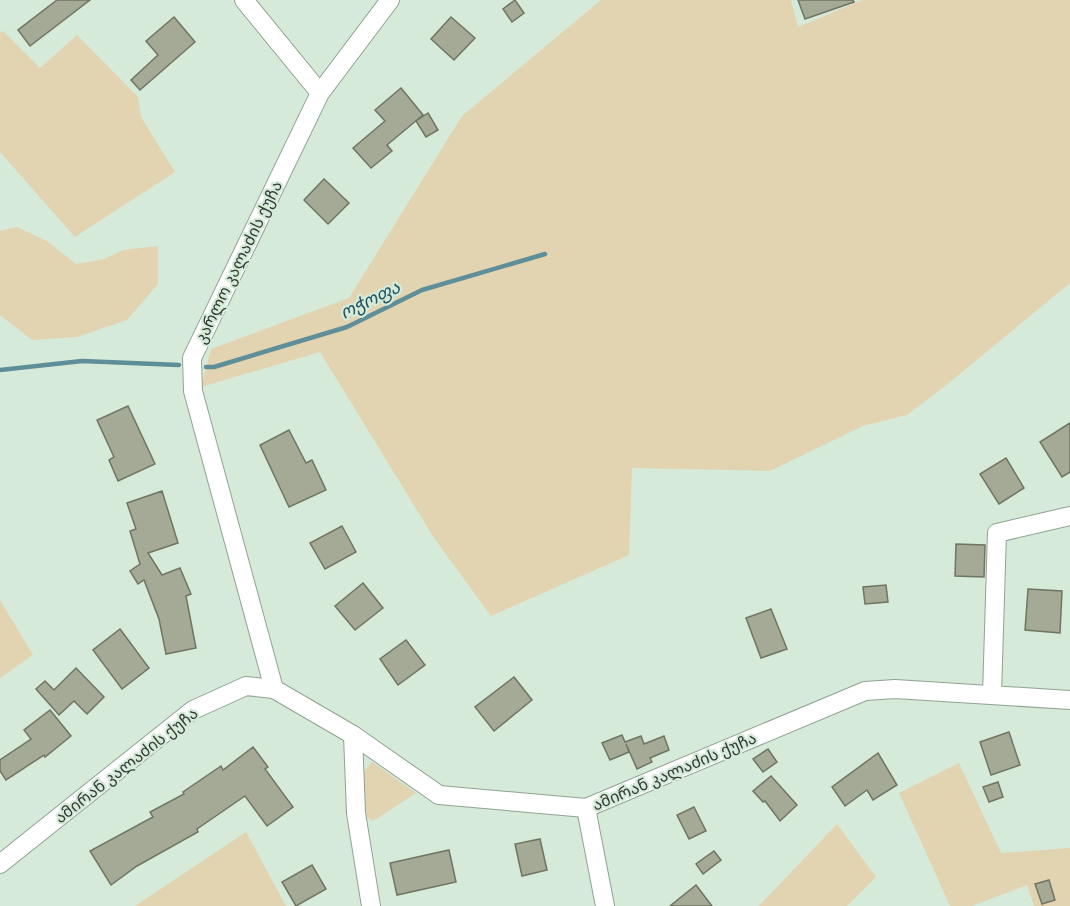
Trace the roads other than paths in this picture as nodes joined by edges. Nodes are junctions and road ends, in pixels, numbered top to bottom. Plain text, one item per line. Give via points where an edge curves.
1 (244, 0) edge
2 (390, 0) edge
3 (320, 93) junction
4 (1070, 516) edge
5 (274, 689) junction
6 (992, 694) junction
7 (1070, 700) edge
8 (353, 735) junction
9 (586, 808) junction
10 (0, 864) edge
11 (371, 906) edge
12 (604, 906) edge

1 - 3 street
2 - 3 street, კარლო კალაძის ქუჩა
3 - 5 street, კარლო კალაძის ქუჩა via 192,358 193,391
4 - 6 street via 997,533
5 - 8 street, ამირან კალაძის ქუჩა
5 - 10 street, ამირან კალაძის ქუჩა via 246,686 193,710
6 - 7 street, ამირან კალაძის ქუჩა
6 - 9 street, ამირან კალაძის ქუჩა via 865,691
8 - 9 street, ამირან კალაძის ქუჩა via 439,795
8 - 11 street via 356,813
9 - 12 street

